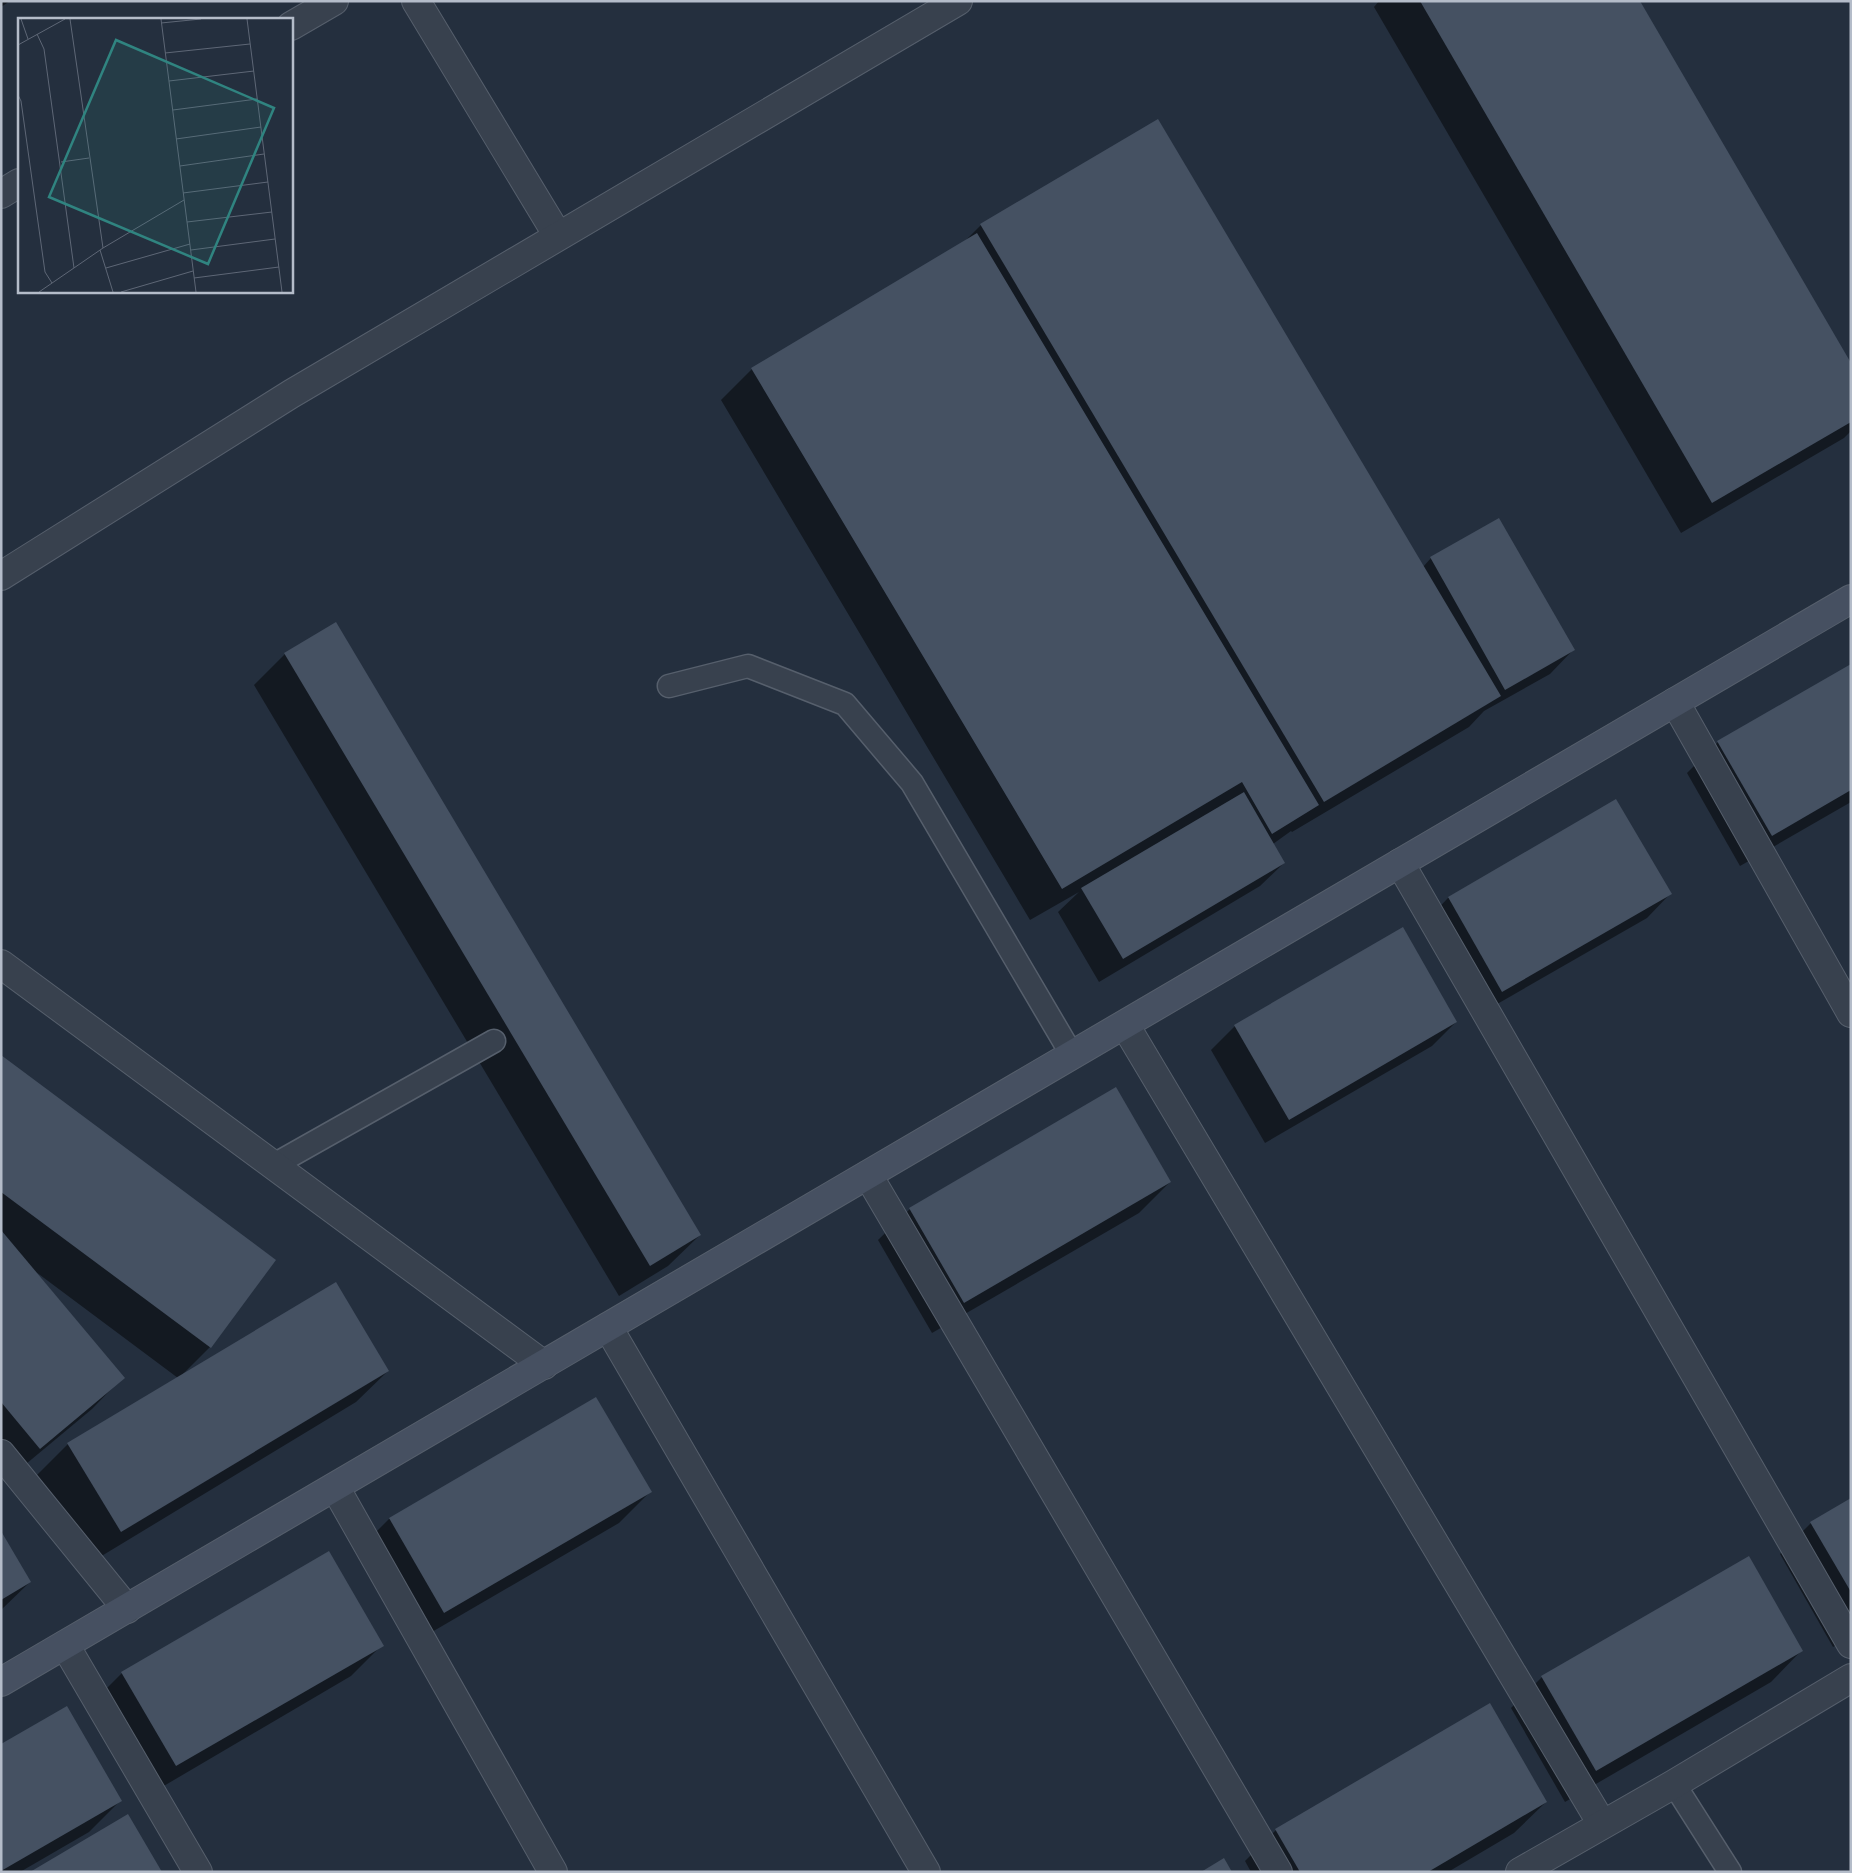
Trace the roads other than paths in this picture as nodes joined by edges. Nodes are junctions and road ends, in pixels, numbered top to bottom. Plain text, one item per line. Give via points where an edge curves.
1 (334, 1) edge
2 (416, 1) edge
3 (958, 1) edge
4 (292, 25) edge
5 (18, 184) edge
6 (1, 194) edge
7 (558, 236) junction
8 (1, 576) edge
9 (1851, 599) edge
10 (669, 686) dead end
11 (1675, 702) junction
12 (1400, 863) junction
13 (1, 964) edge
14 (1851, 1013) edge
15 (1125, 1025) junction
16 (494, 1042) dead end
17 (1072, 1055) junction
18 (274, 1165) junction
19 (868, 1175) junction
20 (608, 1327) junction
21 (544, 1364) junction
22 (1, 1454) edge
23 (335, 1487) junction
24 (127, 1609) junction
25 (1851, 1644) edge
26 (65, 1645) junction
27 (1851, 1678) edge
28 (1, 1682) edge
29 (1674, 1784) junction
30 (1602, 1824) junction
31 (198, 1872) edge
32 (553, 1872) edge
33 (926, 1872) edge
34 (1278, 1872) edge
35 (1520, 1872) edge
36 (1730, 1872) edge

1 - 4 street
2 - 7 street
3 - 7 street
5 - 6 street
7 - 8 street via 291,394
9 - 11 street
10 - 17 lane via 748,666 845,704 912,783
11 - 12 street
11 - 14 street
12 - 15 street
12 - 25 street
13 - 18 street
15 - 17 street
15 - 30 street
16 - 18 lane
17 - 19 street
18 - 21 street
19 - 20 street
19 - 34 street
20 - 21 street
20 - 33 street
21 - 23 street
22 - 24 street
23 - 24 street
23 - 32 street
24 - 26 street
26 - 28 street
26 - 31 street
27 - 29 street
29 - 30 street
29 - 36 lane
30 - 35 street

